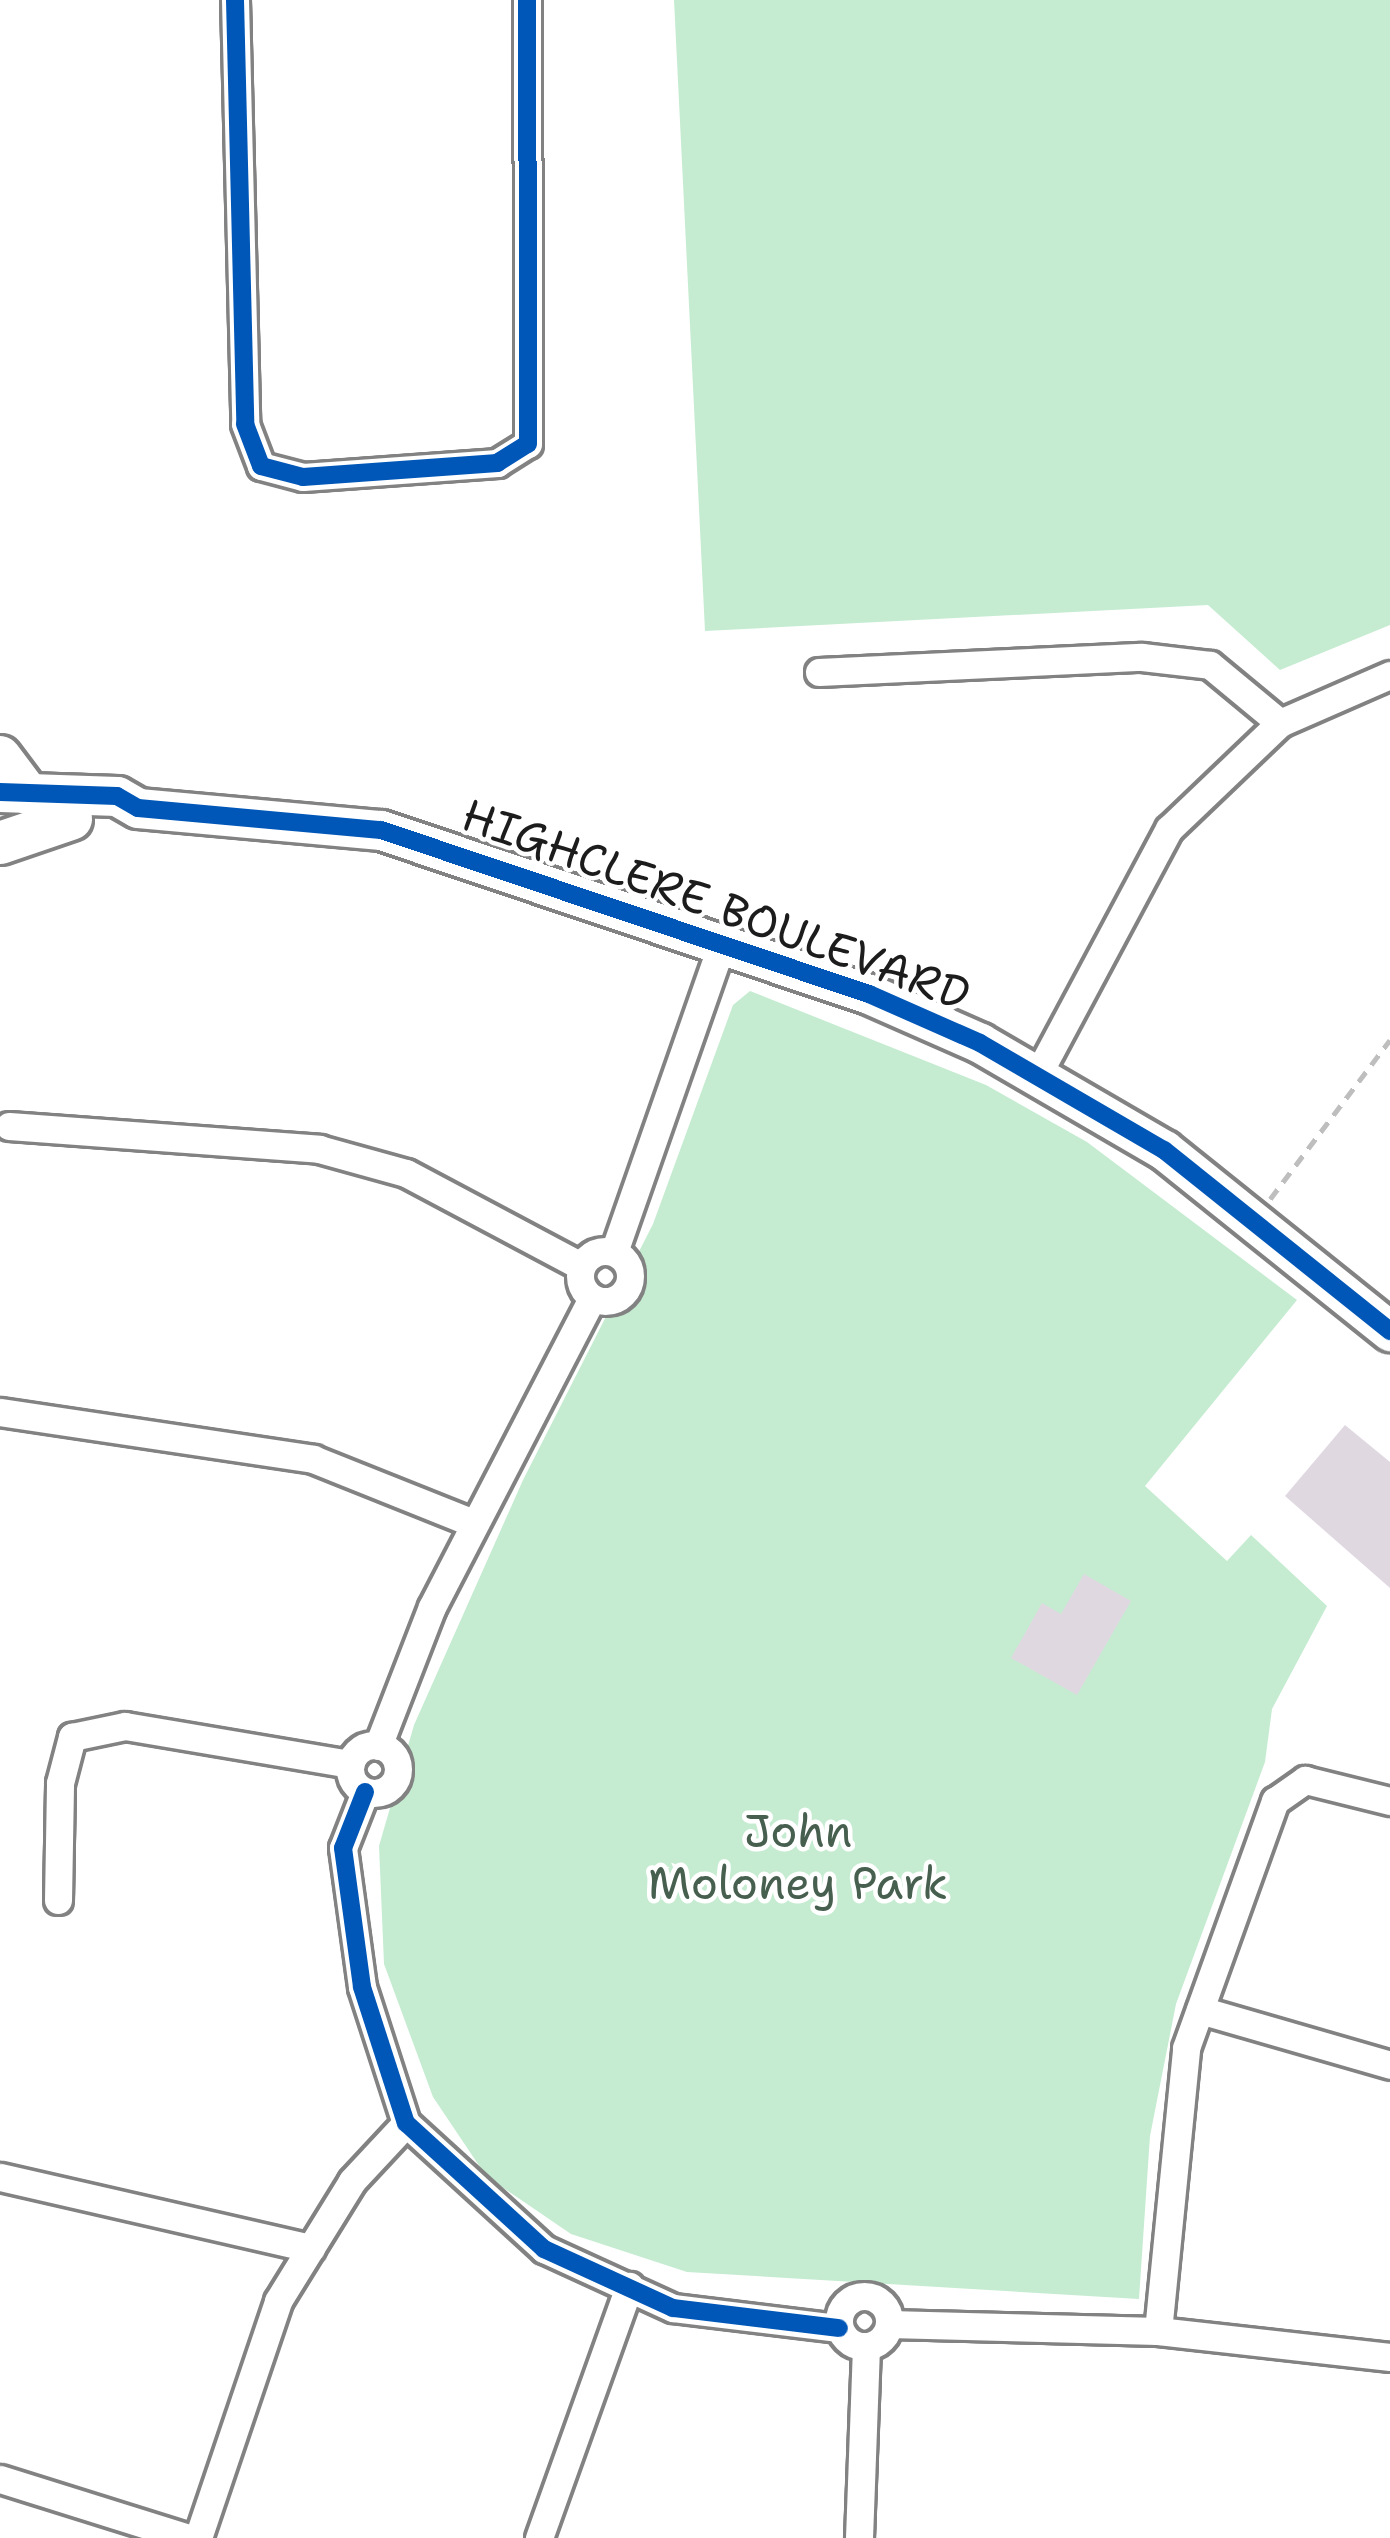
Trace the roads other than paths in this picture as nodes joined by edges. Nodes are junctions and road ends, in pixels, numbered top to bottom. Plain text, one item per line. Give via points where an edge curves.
1 (235, 0) edge
2 (526, 0) edge
3 (819, 672) dead end
4 (1390, 675) edge
5 (1280, 723) junction
6 (0, 757) edge
7 (9, 801) edge
8 (138, 808) junction
9 (71, 819) junction
10 (0, 843) edge
11 (724, 940) junction
12 (1038, 1074) junction
13 (9, 1126) dead end
14 (614, 1252) junction
15 (581, 1266) junction
16 (592, 1298) junction
17 (1390, 1331) edge
18 (0, 1412) edge
19 (472, 1523) junction
20 (378, 1746) junction
21 (350, 1764) junction
22 (365, 1792) junction
23 (1390, 1802) edge
24 (58, 1900) dead end
25 (1200, 2010) junction
26 (1390, 2065) edge
27 (406, 2123) junction
28 (0, 2177) edge
29 (310, 2248) junction
30 (629, 2286) junction
31 (889, 2324) junction
32 (839, 2328) junction
33 (1158, 2331) junction
34 (866, 2347) junction
35 (1390, 2357) edge
36 (0, 2479) edge
37 (193, 2538) edge
38 (539, 2538) edge
39 (859, 2538) edge

1 - 2 street via 245,424 261,466 303,477 497,463 528,444 534,416
3 - 5 street via 1142,657 1210,665
4 - 5 street
5 - 12 street via 1169,829
6 - 7 main road
7 - 8 street, HIGHCLERE BOULEVARD via 117,796
7 - 9 street, HIGHCLERE BOULEVARD
8 - 9 street, HIGHCLERE BOULEVARD via 115,820
8 - 11 street, HIGHCLERE BOULEVARD via 381,830
9 - 10 main road
11 - 12 street, HIGHCLERE BOULEVARD via 910,1011
11 - 14 street
12 - 17 street, HIGHCLERE BOULEVARD via 1164,1150
13 - 15 street via 319,1149 406,1173
14 - 15 street via 594,1252
14 - 16 street via 628,1267 627,1288 611,1300
15 - 16 street
16 - 19 street
18 - 19 street via 313,1460
19 - 20 street
20 - 21 street via 360,1750
20 - 22 street via 395,1758 396,1778 383,1791
21 - 22 street
21 - 24 street via 124,1726 72,1737 60,1783
22 - 27 street via 343,1848 362,1987
23 - 25 street via 1305,1780 1275,1801
25 - 26 street
25 - 33 street via 1186,2048
27 - 29 street via 352,2181
27 - 30 street via 544,2249
28 - 29 street
29 - 37 street via 278,2301
30 - 32 street via 674,2308
30 - 38 street
31 - 32 street via 879,2301 862,2296 846,2303
31 - 33 street
31 - 34 street
32 - 34 street
33 - 35 street
34 - 39 street
36 - 37 street

